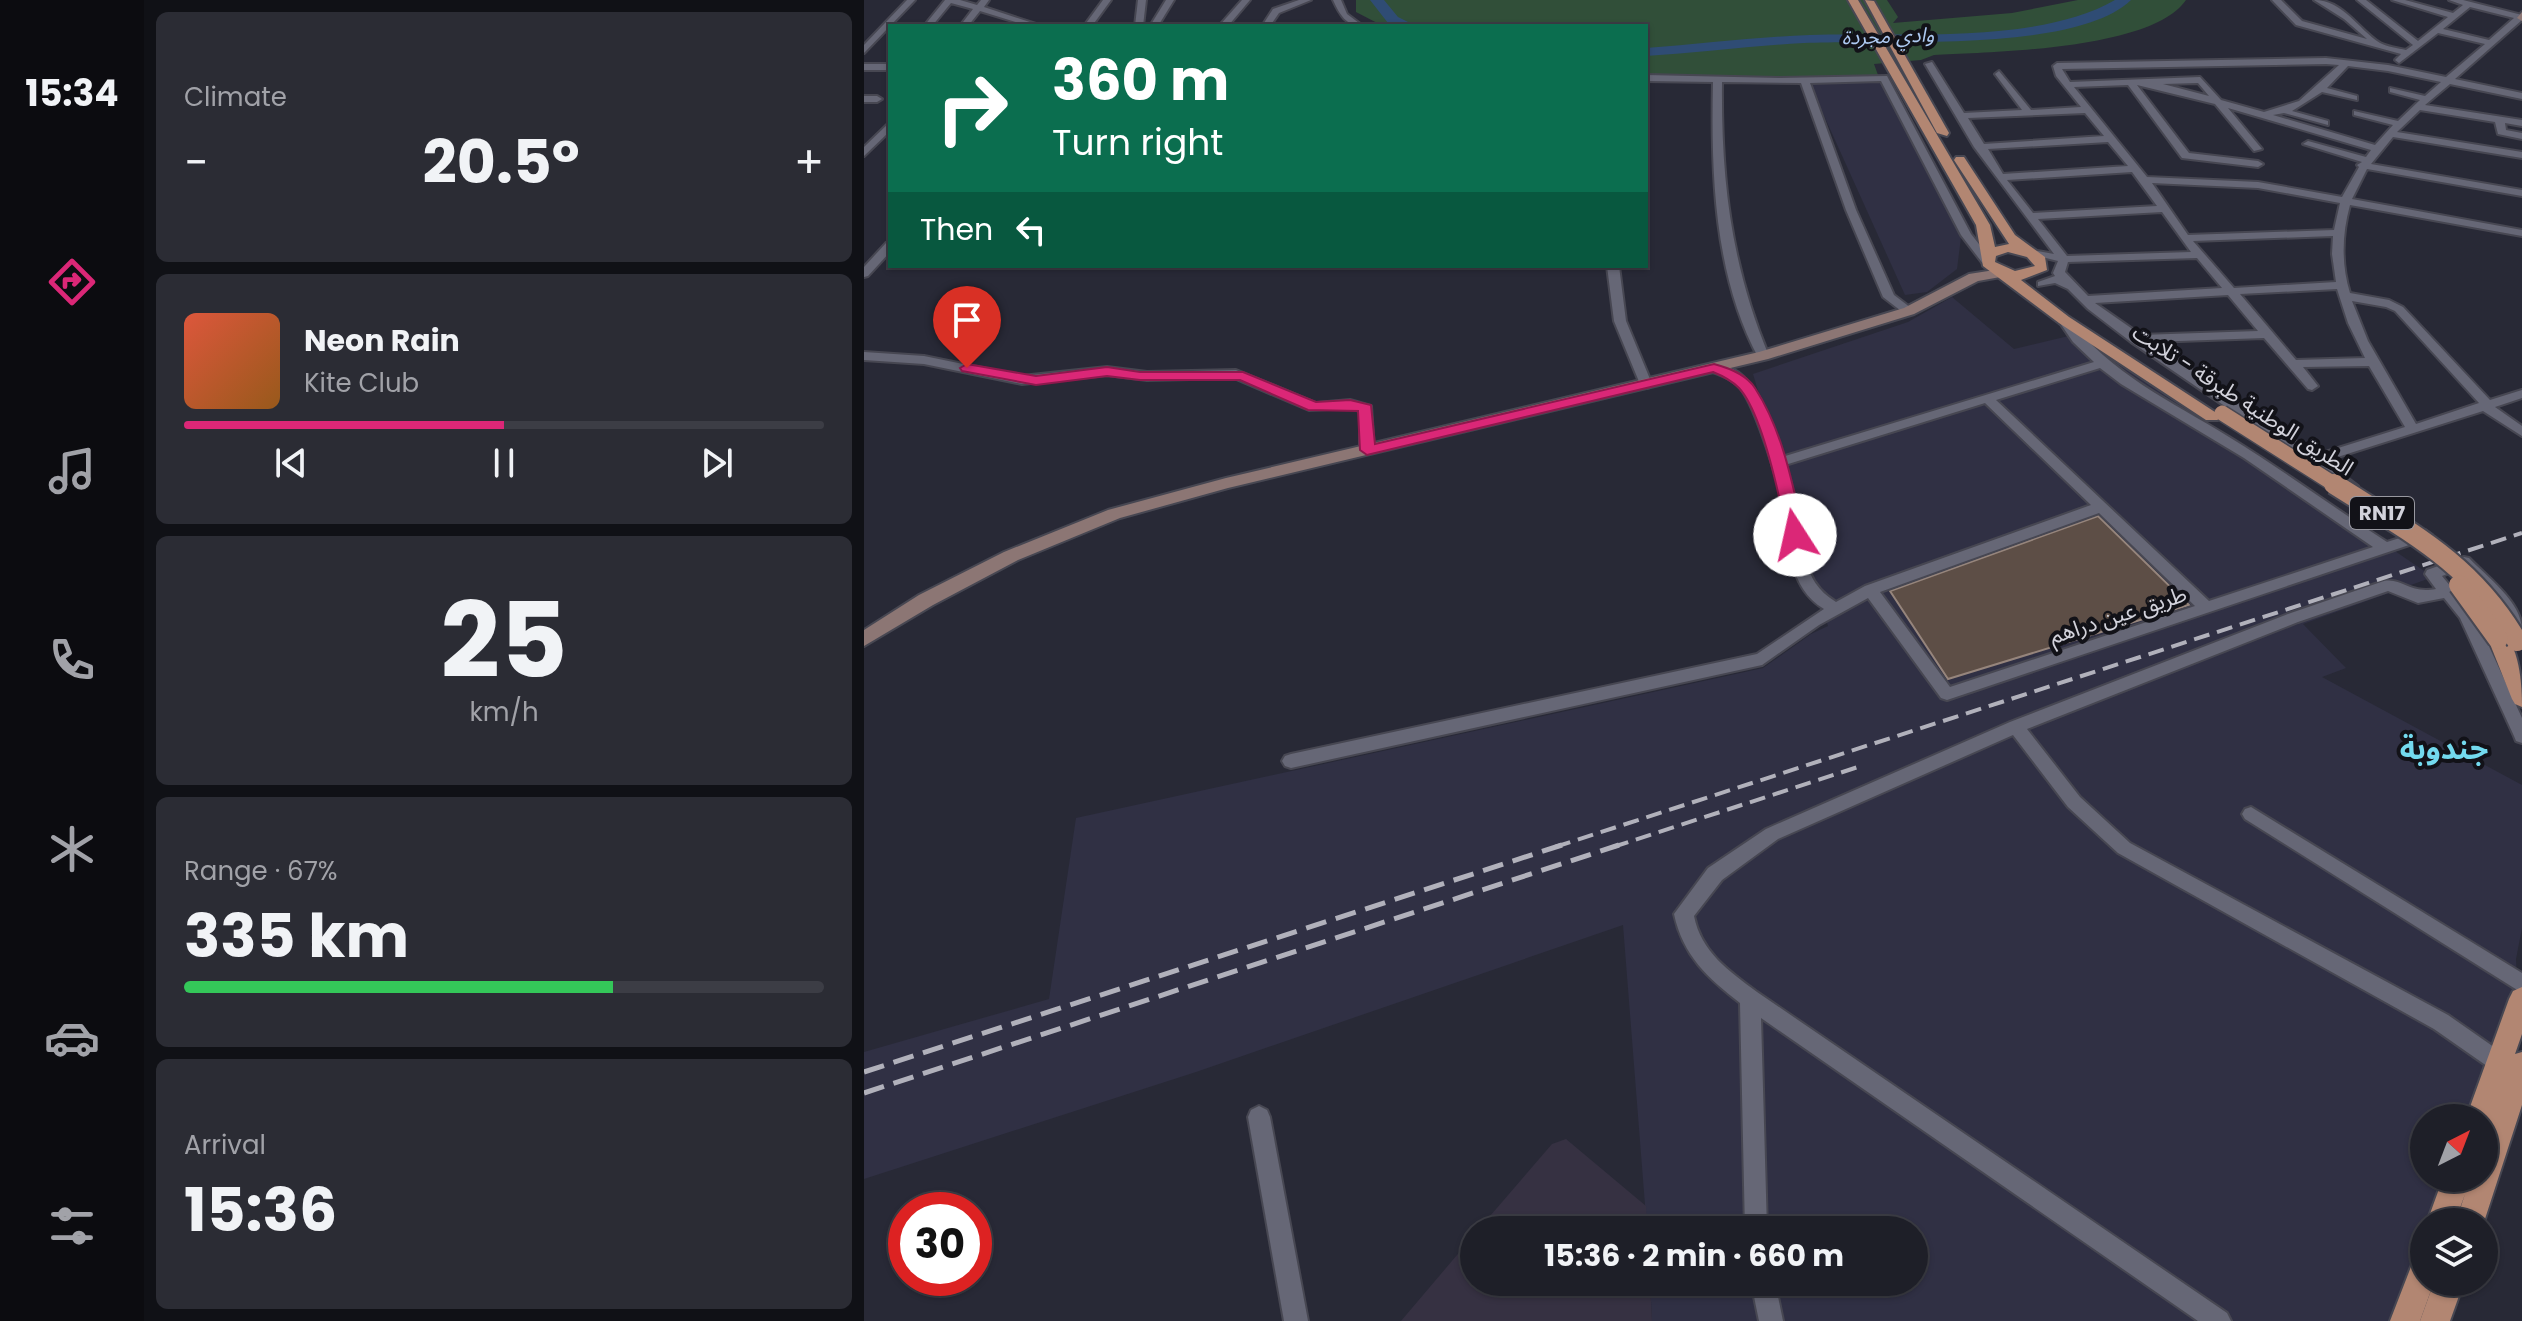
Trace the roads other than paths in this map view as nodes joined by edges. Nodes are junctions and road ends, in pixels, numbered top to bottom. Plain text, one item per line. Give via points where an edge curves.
1 (911, 0) edge
2 (953, 0) edge
3 (1107, 0) edge
4 (1142, 0) edge
5 (1170, 0) edge
6 (1246, 0) edge
7 (1307, 0) edge
8 (1337, 0) edge
9 (2276, 0) edge
10 (2318, 0) edge
11 (2361, 0) edge
12 (2396, 0) edge
13 (2453, 0) edge
14 (982, 3) edge
15 (2469, 4) junction
16 (1856, 5) edge
17 (1871, 5) edge
18 (2413, 5) junction
19 (1140, 12) junction
20 (2337, 12) junction
21 (1163, 13) junction
22 (2454, 16) junction
23 (2521, 17) edge
24 (2387, 21) junction
25 (888, 24) edge
26 (888, 24) edge
27 (930, 24) edge
28 (966, 24) edge
29 (1033, 24) edge
30 (1089, 24) edge
31 (1139, 24) edge
32 (1155, 24) edge
33 (1225, 24) edge
34 (1267, 24) edge
35 (1356, 24) edge
36 (2312, 27) junction
37 (2436, 30) junction
38 (2491, 43) junction
39 (2417, 44) junction
40 (2378, 45) junction
41 (864, 50) edge
42 (2407, 53) junction
43 (2347, 62) junction
44 (1929, 64) dead end
45 (864, 67) edge
46 (888, 67) edge
47 (2388, 68) junction
48 (1999, 74) dead end
49 (1648, 78) edge
50 (1718, 80) junction
51 (2449, 80) junction
52 (1805, 81) junction
53 (2130, 82) junction
54 (2067, 85) junction
55 (2321, 89) junction
56 (2393, 90) dead end
57 (2522, 96) edge
58 (2215, 98) junction
59 (2354, 98) dead end
60 (864, 99) edge
61 (877, 99) dead end
62 (2423, 103) junction
63 (2087, 110) junction
64 (2029, 113) junction
65 (2289, 113) junction
66 (2357, 113) dead end
67 (1961, 116) junction
68 (2500, 120) junction
69 (2258, 123) junction
70 (2325, 123) dead end
71 (2522, 123) edge
72 (2399, 124) junction
73 (888, 127) edge
74 (2389, 134) junction
75 (2522, 136) edge
76 (2110, 139) junction
77 (2308, 144) dead end
78 (1979, 147) junction
79 (2376, 148) junction
80 (2257, 149) junction
81 (864, 153) edge
82 (2522, 155) edge
83 (2364, 162) junction
84 (2258, 164) junction
85 (2135, 169) junction
86 (2000, 177) junction
87 (2144, 180) junction
88 (2258, 185) junction
89 (2522, 193) edge
90 (2344, 201) junction
91 (2164, 209) junction
92 (2032, 216) junction
93 (2041, 231) junction
94 (2337, 233) junction
95 (2522, 233) edge
96 (2185, 238) junction
97 (888, 247) edge
98 (2020, 248) junction
99 (1987, 255) junction
100 (2199, 255) junction
101 (2064, 259) junction
102 (1613, 268) edge
103 (2002, 273) junction
104 (2041, 273) junction
105 (864, 274) edge
106 (2070, 287) junction
107 (2232, 290) junction
108 (2343, 290) junction
109 (2084, 300) junction
110 (1906, 310) junction
111 (2064, 320) junction
112 (2267, 334) junction
113 (2135, 339) junction
114 (864, 356) edge
115 (1763, 356) junction
116 (2374, 362) junction
117 (2101, 364) junction
118 (2292, 364) junction
119 (1714, 368) junction
120 (1646, 384) junction
121 (2312, 386) dead end
122 (2522, 394) edge
123 (1988, 399) junction
124 (2486, 405) junction
125 (2217, 415) junction
126 (2412, 428) junction
127 (2522, 432) edge
128 (1367, 450) junction
129 (2312, 461) junction
130 (1779, 462) junction
131 (2101, 507) junction
132 (2385, 548) junction
133 (1870, 590) junction
134 (2448, 592) junction
135 (1836, 609) junction
136 (2208, 609) junction
137 (864, 639) edge
138 (2515, 642) edge
139 (2522, 699) edge
140 (2016, 727) junction
141 (2522, 736) edge
142 (1291, 761) dead end
143 (2251, 814) dead end
144 (2522, 984) edge
145 (1750, 999) junction
146 (2522, 999) edge
147 (2513, 1067) edge
148 (2498, 1113) edge
149 (1259, 1117) dead end
150 (1756, 1216) edge
151 (1766, 1296) edge
152 (2414, 1296) edge
153 (2444, 1296) edge
154 (1296, 1321) edge
155 (1771, 1321) edge
156 (2219, 1321) edge
157 (2405, 1321) edge
158 (2435, 1321) edge

1 - 26 street
2 - 14 street
2 - 27 street
3 - 30 street
4 - 19 street
5 - 21 street
6 - 33 street
7 - 34 street via 1276,11
8 - 35 street
9 - 36 street via 2296,21
10 - 20 street
11 - 24 street
12 - 18 street
13 - 15 street
14 - 28 street
14 - 29 street
15 - 22 street
15 - 23 street
16 - 99 main road, RN17 via 1983,225
17 - 98 main road, RN17 via 1954,151
18 - 22 street
18 - 24 street
19 - 21 street
19 - 31 street
20 - 36 street
20 - 40 street
21 - 32 street
22 - 37 street
23 - 38 street
24 - 39 street
25 - 41 street
36 - 40 street
37 - 38 street
37 - 39 street
38 - 51 street
39 - 42 street
40 - 42 street
42 - 47 street
43 - 47 street
43 - 54 street via 2057,66
43 - 55 street
44 - 67 street
45 - 46 street
47 - 51 street
48 - 64 street
49 - 50 street
50 - 52 street
50 - 115 street via 1717,176 1724,234 1742,312
51 - 57 street
51 - 62 street
52 - 99 street via 1887,81 1966,235
52 - 110 street via 1889,297
53 - 54 street
53 - 58 street
53 - 84 street via 2186,156
54 - 63 street
55 - 59 street
55 - 65 street
56 - 62 street
58 - 69 street
58 - 80 street
60 - 61 street
62 - 68 street
62 - 72 street
63 - 64 street
63 - 76 street
64 - 67 street
65 - 69 street
65 - 70 street
66 - 72 street
67 - 78 street
68 - 71 street
68 - 75 street via 2501,132
69 - 79 street
69 - 80 street
72 - 74 street
73 - 81 street
74 - 79 street
74 - 82 street
76 - 78 street
76 - 85 street
77 - 83 street
78 - 86 street
79 - 83 street
80 - 84 street
83 - 89 street
83 - 90 street
84 - 88 street
85 - 86 street
85 - 87 street
86 - 92 street
87 - 88 street
87 - 91 street
88 - 90 street
90 - 94 street
90 - 95 street
91 - 92 street
91 - 96 street
92 - 93 street
93 - 98 street via 2042,240
93 - 101 street
94 - 96 street
94 - 108 street
96 - 100 street
97 - 105 street
98 - 99 main road
98 - 101 street
98 - 104 main road, RN17
99 - 103 main road, RN17
99 - 110 street
100 - 101 street
100 - 107 street
101 - 104 street
101 - 106 street via 2058,270
102 - 120 street via 1620,321
103 - 104 main road
103 - 110 street via 1974,277
103 - 111 main road, الطريق الوطنية طبرقة - تلابت / RN17
104 - 106 street
104 - 125 main road, الطريق الوطنية طبرقة - تلابت / RN17 via 2076,318
106 - 109 street
107 - 108 street
107 - 109 street
107 - 112 street
108 - 116 street
108 - 124 street via 2399,309
109 - 113 street
110 - 115 street
111 - 117 street via 2083,349
111 - 125 main road, الطريق الوطنية طبرقة - تلابت / RN17
112 - 113 street
112 - 118 street
113 - 129 street
114 - 128 street via 924,360 1022,380 1107,371 1147,376 1236,374 1314,407 1350,404 1366,409
115 - 119 street
116 - 118 street
116 - 126 street
117 - 123 street
117 - 132 street
118 - 121 street
119 - 120 street
119 - 130 street via 1748,389
120 - 128 street
122 - 124 street
123 - 130 street
123 - 131 street
124 - 126 street
124 - 127 street
125 - 138 main road, الطريق الوطنية طبرقة - تلابت / RN17, bridge via 2427,556
126 - 129 street
128 - 137 street via 1155,501 1076,528 972,576
129 - 132 street, طريق عين دراهم via 2425,535
130 - 135 street via 1806,584
131 - 133 street
131 - 136 street
132 - 136 street, طريق عين دراهم
133 - 135 street
133 - 136 street, طريق عين دراهم via 1947,694
134 - 138 street via 2432,574 2464,562 2505,605
134 - 140 street via 2418,598 2389,585
134 - 141 street via 2467,616
135 - 142 street via 1754,662
138 - 139 main road, الطريق الوطنية طبرقة - تلابت / RN17
140 - 145 street via 1772,834 1715,874 1684,914 1687,938 1718,974
140 - 147 street via 2074,802 2124,848
143 - 144 street
145 - 150 street
145 - 156 street
146 - 147 main road
147 - 148 main road
149 - 154 street
151 - 155 street
152 - 157 main road
153 - 158 main road

